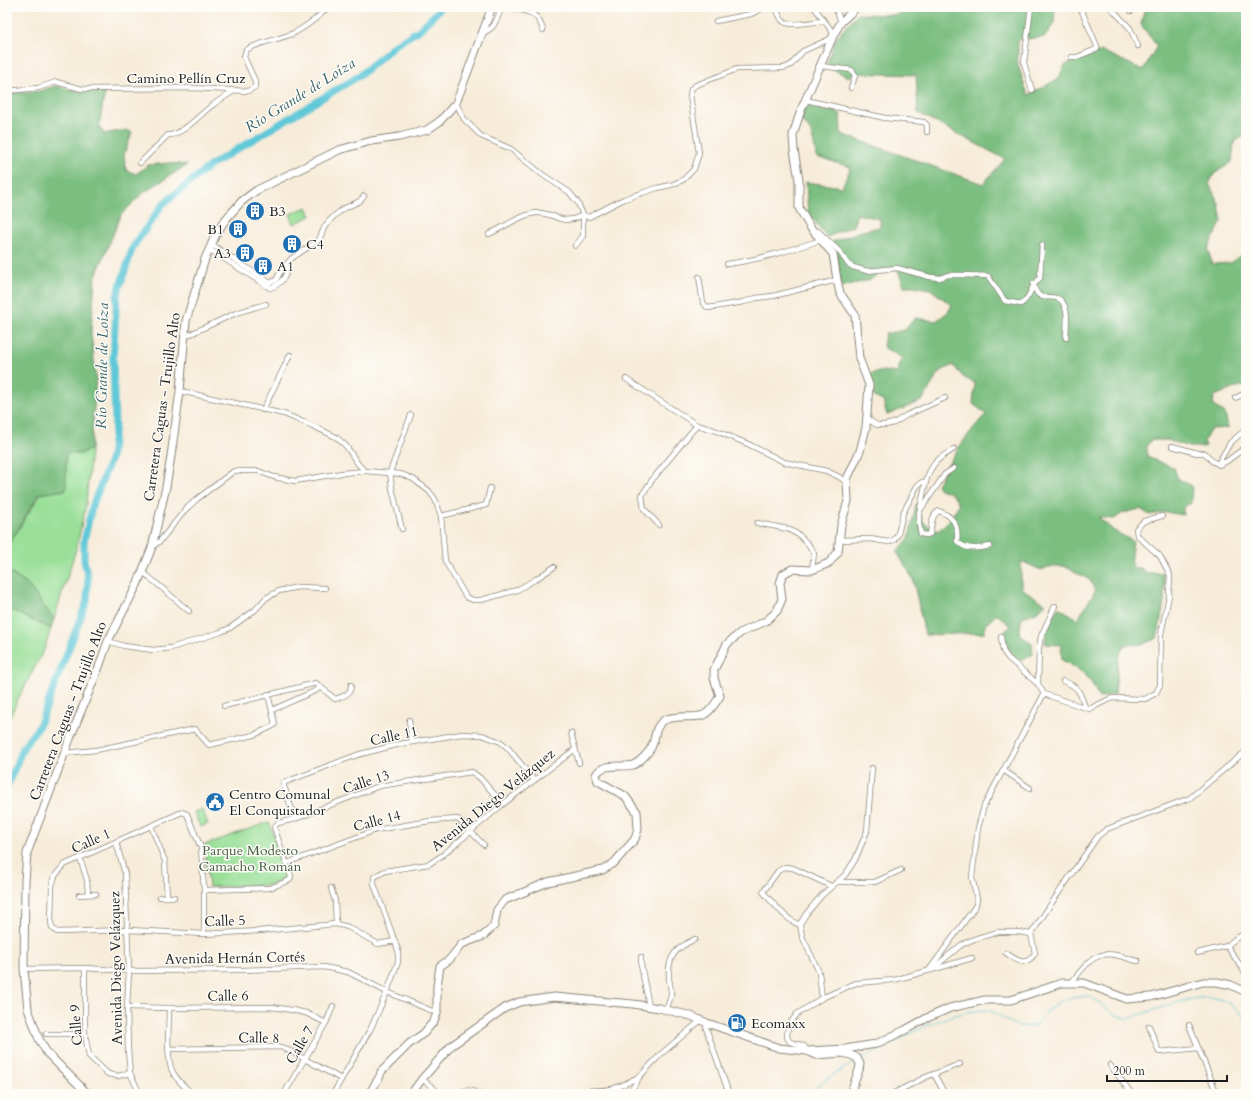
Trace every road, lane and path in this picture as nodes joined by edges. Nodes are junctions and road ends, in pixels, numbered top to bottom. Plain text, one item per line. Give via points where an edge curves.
1 (328, 7) edge
2 (492, 7) edge
3 (507, 7) edge
4 (764, 7) edge
5 (776, 7) edge
6 (814, 7) edge
7 (835, 7) edge
8 (857, 7) edge
9 (1031, 7) edge
10 (1080, 7) edge
11 (1110, 7) edge
12 (716, 21) dead end
13 (823, 21) junction
14 (841, 22) junction
15 (543, 30) dead end
16 (482, 33) junction
17 (833, 36) junction
18 (1138, 46) dead end
19 (1071, 57) dead end
20 (821, 66) junction
21 (851, 88) dead end
22 (1032, 90) dead end
23 (7, 91) edge
24 (234, 91) junction
25 (806, 100) junction
26 (456, 103) junction
27 (927, 132) dead end
28 (140, 163) dead end
29 (364, 196) dead end
30 (583, 215) junction
31 (804, 217) junction
32 (489, 234) dead end
33 (821, 240) junction
34 (1042, 245) dead end
35 (575, 246) dead end
36 (210, 247) junction
37 (727, 264) dead end
38 (699, 277) dead end
39 (837, 280) junction
40 (1033, 284) junction
41 (266, 304) dead end
42 (184, 337) junction
43 (1066, 338) dead end
44 (290, 355) dead end
45 (626, 379) dead end
46 (180, 391) junction
47 (1246, 393) edge
48 (945, 398) dead end
49 (1235, 398) dead end
50 (263, 410) junction
51 (411, 415) dead end
52 (867, 419) junction
53 (697, 426) junction
54 (1246, 429) edge
55 (1172, 446) dead end
56 (1246, 447) edge
57 (954, 449) dead end
58 (1218, 464) junction
59 (954, 468) dead end
60 (366, 472) junction
61 (390, 472) junction
62 (926, 482) junction
63 (847, 484) junction
64 (490, 488) dead end
65 (919, 512) junction
66 (441, 516) junction
67 (1162, 516) dead end
68 (757, 523) dead end
69 (659, 525) dead end
70 (402, 529) dead end
71 (839, 540) junction
72 (990, 546) dead end
73 (152, 547) junction
74 (554, 567) dead end
75 (812, 570) junction
76 (143, 572) junction
77 (325, 588) dead end
78 (1055, 606) dead end
79 (189, 611) dead end
80 (1001, 637) dead end
81 (108, 641) junction
82 (1063, 681) dead end
83 (1038, 684) junction
84 (352, 685) dead end
85 (320, 686) junction
86 (268, 694) junction
87 (1044, 694) junction
88 (224, 706) dead end
89 (1085, 706) junction
90 (272, 710) junction
91 (409, 720) dead end
92 (571, 733) dead end
93 (412, 742) junction
94 (574, 750) junction
95 (1246, 751) edge
96 (65, 753) junction
97 (579, 763) dead end
98 (872, 768) dead end
99 (1003, 770) junction
100 (534, 780) junction
101 (1030, 788) dead end
102 (503, 804) junction
103 (295, 819) junction
104 (151, 826) junction
105 (471, 830) junction
106 (116, 842) junction
107 (484, 845) dead end
108 (80, 858) junction
109 (286, 863) junction
110 (901, 870) dead end
111 (837, 882) junction
112 (831, 886) junction
113 (331, 888) dead end
114 (204, 890) junction
115 (88, 894) junction
116 (96, 894) dead end
117 (79, 895) dead end
118 (160, 897) dead end
119 (167, 897) junction
120 (174, 897) dead end
121 (336, 924) junction
122 (800, 924) junction
123 (52, 928) joint
124 (129, 930) junction
125 (1246, 933) edge
126 (204, 934) junction
127 (1031, 934) junction
128 (695, 939) dead end
129 (395, 941) junction
130 (1227, 946) junction
131 (1197, 952) dead end
132 (1006, 953) dead end
133 (641, 957) dead end
134 (972, 958) dead end
135 (1138, 961) dead end
136 (85, 968) junction
137 (24, 969) junction
138 (935, 969) junction
139 (130, 970) junction
140 (929, 970) junction
141 (1246, 974) edge
142 (1072, 982) junction
143 (387, 992) junction
144 (1246, 992) edge
145 (822, 998) junction
146 (334, 1006) dead end
147 (649, 1006) junction
148 (127, 1007) junction
149 (169, 1008) junction
150 (666, 1010) junction
151 (437, 1013) junction
152 (704, 1022) junction
153 (326, 1023) junction
154 (1189, 1025) dead end
155 (1149, 1026) dead end
156 (46, 1034) dead end
157 (85, 1034) junction
158 (1198, 1048) junction
159 (169, 1049) junction
160 (807, 1051) junction
161 (305, 1059) junction
162 (960, 1064) dead end
163 (1110, 1065) dead end
164 (381, 1072) junction
165 (130, 1073) junction
166 (934, 1074) junction
167 (640, 1076) junction
168 (341, 1079) junction
169 (422, 1079) junction
170 (88, 1094) edge
171 (140, 1094) edge
172 (193, 1094) edge
173 (284, 1094) edge
174 (333, 1094) edge
175 (363, 1094) edge
176 (369, 1094) edge
177 (411, 1094) edge
178 (441, 1094) edge
179 (459, 1094) edge
180 (478, 1094) edge
181 (579, 1094) edge
182 (629, 1094) edge
183 (729, 1094) edge
184 (850, 1094) edge
185 (892, 1094) edge
186 (945, 1094) edge
187 (1132, 1094) edge
188 (1217, 1094) edge

1 - 24 street, Camino Pellín Cruz via 319,17 295,32 256,44 246,50 244,57 255,81 255,87 248,91
2 - 16 street, Carretera Caguas - Trujillo Alto
3 - 15 street via 533,13
3 - 16 street via 502,8 490,30
4 - 12 street via 750,14
5 - 13 street via 784,23
6 - 13 street
7 - 14 street
8 - 14 street
9 - 22 street via 1024,63
10 - 19 street via 1098,46 1097,49
11 - 18 street via 1130,28
13 - 17 street
14 - 17 street
16 - 26 street, Carretera Caguas - Trujillo Alto
17 - 20 street
17 - 30 street via 802,52 791,65 784,68 737,69 696,85 691,89 690,95 699,153 694,169 683,180 671,185 624,199 589,217
20 - 21 street via 852,70 855,76
20 - 25 street
23 - 24 street, Camino Pellín Cruz via 38,88 56,82 82,89 193,88
24 - 28 street via 182,130 168,135
25 - 27 street via 885,118 924,122 927,125
25 - 31 street via 793,135 799,180 799,208
26 - 30 street via 464,119 475,131 511,149 569,192 578,202
26 - 36 street, Carretera Caguas - Trujillo Alto via 440,121 427,130 339,150 257,190 242,201 225,220
29 - 36 street via 334,216 325,226 319,240 292,258 286,265 286,273 281,281 270,288
30 - 32 street via 563,220 546,214 530,214
30 - 35 street via 583,236
31 - 33 street
31 - 40 street via 853,267 867,270 897,268 940,278 948,275 988,276 1005,300 1021,304 1029,296
33 - 37 street via 767,257
33 - 39 street via 833,254
34 - 40 street via 1040,278
36 - 42 street, Carretera Caguas - Trujillo Alto via 186,321
38 - 39 street via 703,303 708,308 773,296
39 - 52 street via 840,293 855,315 859,358 869,385
40 - 43 street via 1039,296 1061,300 1067,311
41 - 42 street via 236,313
42 - 46 street, Carretera Caguas - Trujillo Alto
44 - 50 street
45 - 53 street
46 - 50 street
46 - 73 street, Carretera Caguas - Trujillo Alto via 166,487
47 - 49 street
48 - 52 street via 885,425
50 - 60 street via 284,414 336,437
51 - 61 street
52 - 63 street via 860,451
53 - 63 street via 748,444 784,462 827,471
53 - 69 street via 642,495 644,509
54 - 58 street via 1230,443
55 - 58 street via 1205,453
56 - 58 street via 1227,461
57 - 62 street via 936,462
59 - 65 street via 945,474
60 - 61 street
60 - 73 street via 342,473 295,481 258,471 234,471 186,509
61 - 66 street via 412,479 429,491
61 - 70 street
62 - 65 street
62 - 71 street via 917,486 903,513 894,540
63 - 71 street via 848,501
64 - 66 street via 486,505
65 - 72 street via 918,525 922,534 930,534 933,518 939,511 954,521 958,534 957,541 961,545 975,549
66 - 74 street via 445,561 466,597 481,600 517,590
67 - 89 street via 1144,521 1136,529 1137,535 1160,556 1170,575 1162,634 1160,685 1156,693 1145,699 1112,698 1089,709
68 - 75 street via 788,529 798,535 814,553
71 - 75 street via 838,552 829,563
73 - 76 street, Carretera Caguas - Trujillo Alto
75 - 151 street via 792,569 783,574 780,583 782,599 778,611 766,621 740,633 727,644 714,670 720,696 712,709 701,717 679,716 664,719 656,728 653,744 641,760 633,765 602,768 597,772 598,781 625,796 637,812 638,829 635,839 622,855 602,870 548,882 505,900 497,910 494,926 483,936 462,944 449,960 440,966
76 - 79 street
76 - 81 street, Carretera Caguas - Trujillo Alto
77 - 81 street via 298,586 279,591 266,598 256,610 230,628 171,648 153,650
78 - 83 street via 1041,636
80 - 83 street via 1003,651 1008,658
81 - 96 street, Carretera Caguas - Trujillo Alto
82 - 89 street via 1074,685 1081,694
83 - 87 street
84 - 85 street via 348,694 335,699
85 - 86 street via 316,683
85 - 90 street via 317,690
86 - 88 street
86 - 90 street
87 - 89 street
87 - 99 street
90 - 96 street via 275,724 273,726 254,735 213,745 209,745 195,729 96,750
91 - 93 street
92 - 94 street
93 - 100 street, Calle 11 via 462,734 482,735 501,742 508,748
93 - 103 street, Calle 11 via 357,755 282,783
94 - 97 street
94 - 100 street, Avenida Diego Velázquez
95 - 127 street via 1190,798 1136,817 1107,829 1098,836
96 - 137 street, Carretera Caguas - Trujillo Alto via 27,853
98 - 111 street via 867,831 855,860
99 - 101 street
99 - 140 street via 984,806 978,828 972,877 976,904
100 - 102 street, Avenida Diego Velázquez
102 - 103 street, Calle 13 via 472,772 379,786
102 - 105 street, Avenida Diego Velázquez
103 - 109 street, Calle 13 via 278,823 274,827
104 - 106 street, Calle 1
104 - 114 street, Calle 1 via 182,812 187,814 201,848
104 - 119 street via 165,861
105 - 107 street, Calle 14
105 - 109 street, Calle 14 via 458,819 376,830
105 - 129 street, Avenida Diego Velázquez via 444,854 428,864 385,871 374,877 374,884
106 - 108 street, Calle 1
106 - 124 street, Avenida Diego Velázquez via 125,874
108 - 115 street via 87,880
108 - 123 street, Calle 1 via 64,865 55,876 52,886
109 - 114 street, Calle 13 via 290,880 270,888
110 - 111 street via 875,882
111 - 112 street
112 - 122 street
112 - 122 street via 793,868 785,867 778,871 763,892 790,920
113 - 121 street
114 - 126 street
115 - 116 street
115 - 117 street
118 - 119 street
119 - 120 street
121 - 126 street, Calle 5
121 - 129 street, Calle 5 via 348,927 378,944
122 - 145 street via 802,936 819,972
123 - 124 street, Calle 5 via 57,932
124 - 126 street, Calle 5
124 - 139 street, Avenida Diego Velázquez
125 - 130 street
127 - 132 street via 1035,953 1031,960 1017,961
127 - 138 street via 998,932 974,939 953,951
128 - 150 street via 679,948 669,965 671,995
129 - 143 street, Avenida Diego Velázquez via 398,962
130 - 131 street
130 - 141 street
133 - 147 street
134 - 138 street
135 - 142 street via 1120,956 1098,956 1088,961
136 - 137 street, Avenida Hernán Cortés
136 - 139 street, Avenida Hernán Cortés
136 - 157 street, Calle 9
137 - 170 street, Carretera Caguas - Trujillo Alto via 28,1009 39,1039 47,1053
138 - 140 street
139 - 143 street, Avenida Hernán Cortés via 324,967 348,972
139 - 148 street, Avenida Diego Velázquez
140 - 145 street via 894,980 856,983
142 - 144 street via 1084,983 1127,999 1151,998 1203,982 1231,985
142 - 160 street via 1011,1000 985,1000 950,1008 876,1044
143 - 151 street, Avenida Hernán Cortés
143 - 168 street, Avenida Diego Velázquez via 371,1028
145 - 160 street via 797,1014 788,1026 786,1037 790,1042 804,1046
146 - 153 street, Calle 7
147 - 150 street
147 - 169 street via 554,997 519,1002 505,1008 451,1046
148 - 149 street, Calle 6
148 - 165 street, Avenida Diego Velázquez
149 - 153 street, Calle 6 via 272,1007 306,1013
149 - 159 street
150 - 152 street via 692,1016
151 - 164 street via 424,1033
152 - 160 street via 779,1048
152 - 167 street via 661,1054
152 - 183 street
153 - 161 street, Calle 7
154 - 158 street
155 - 158 street via 1160,1052
156 - 157 street
157 - 165 street, Calle 9 via 89,1056 108,1074 118,1076
158 - 188 street
159 - 161 street, Calle 8 via 281,1047
159 - 172 street via 171,1069
160 - 184 street via 816,1056 842,1053 857,1058 859,1070
161 - 168 street, Calle 8
161 - 173 street, Calle 7
162 - 166 street
163 - 187 street
164 - 175 street via 373,1078
164 - 176 street
165 - 171 street, Avenida Diego Velázquez
166 - 185 street
166 - 186 street
167 - 181 street via 619,1087 584,1091
167 - 182 street
168 - 174 street, Avenida Diego Velázquez
169 - 177 street
169 - 178 street
179 - 180 street via 469,1090

